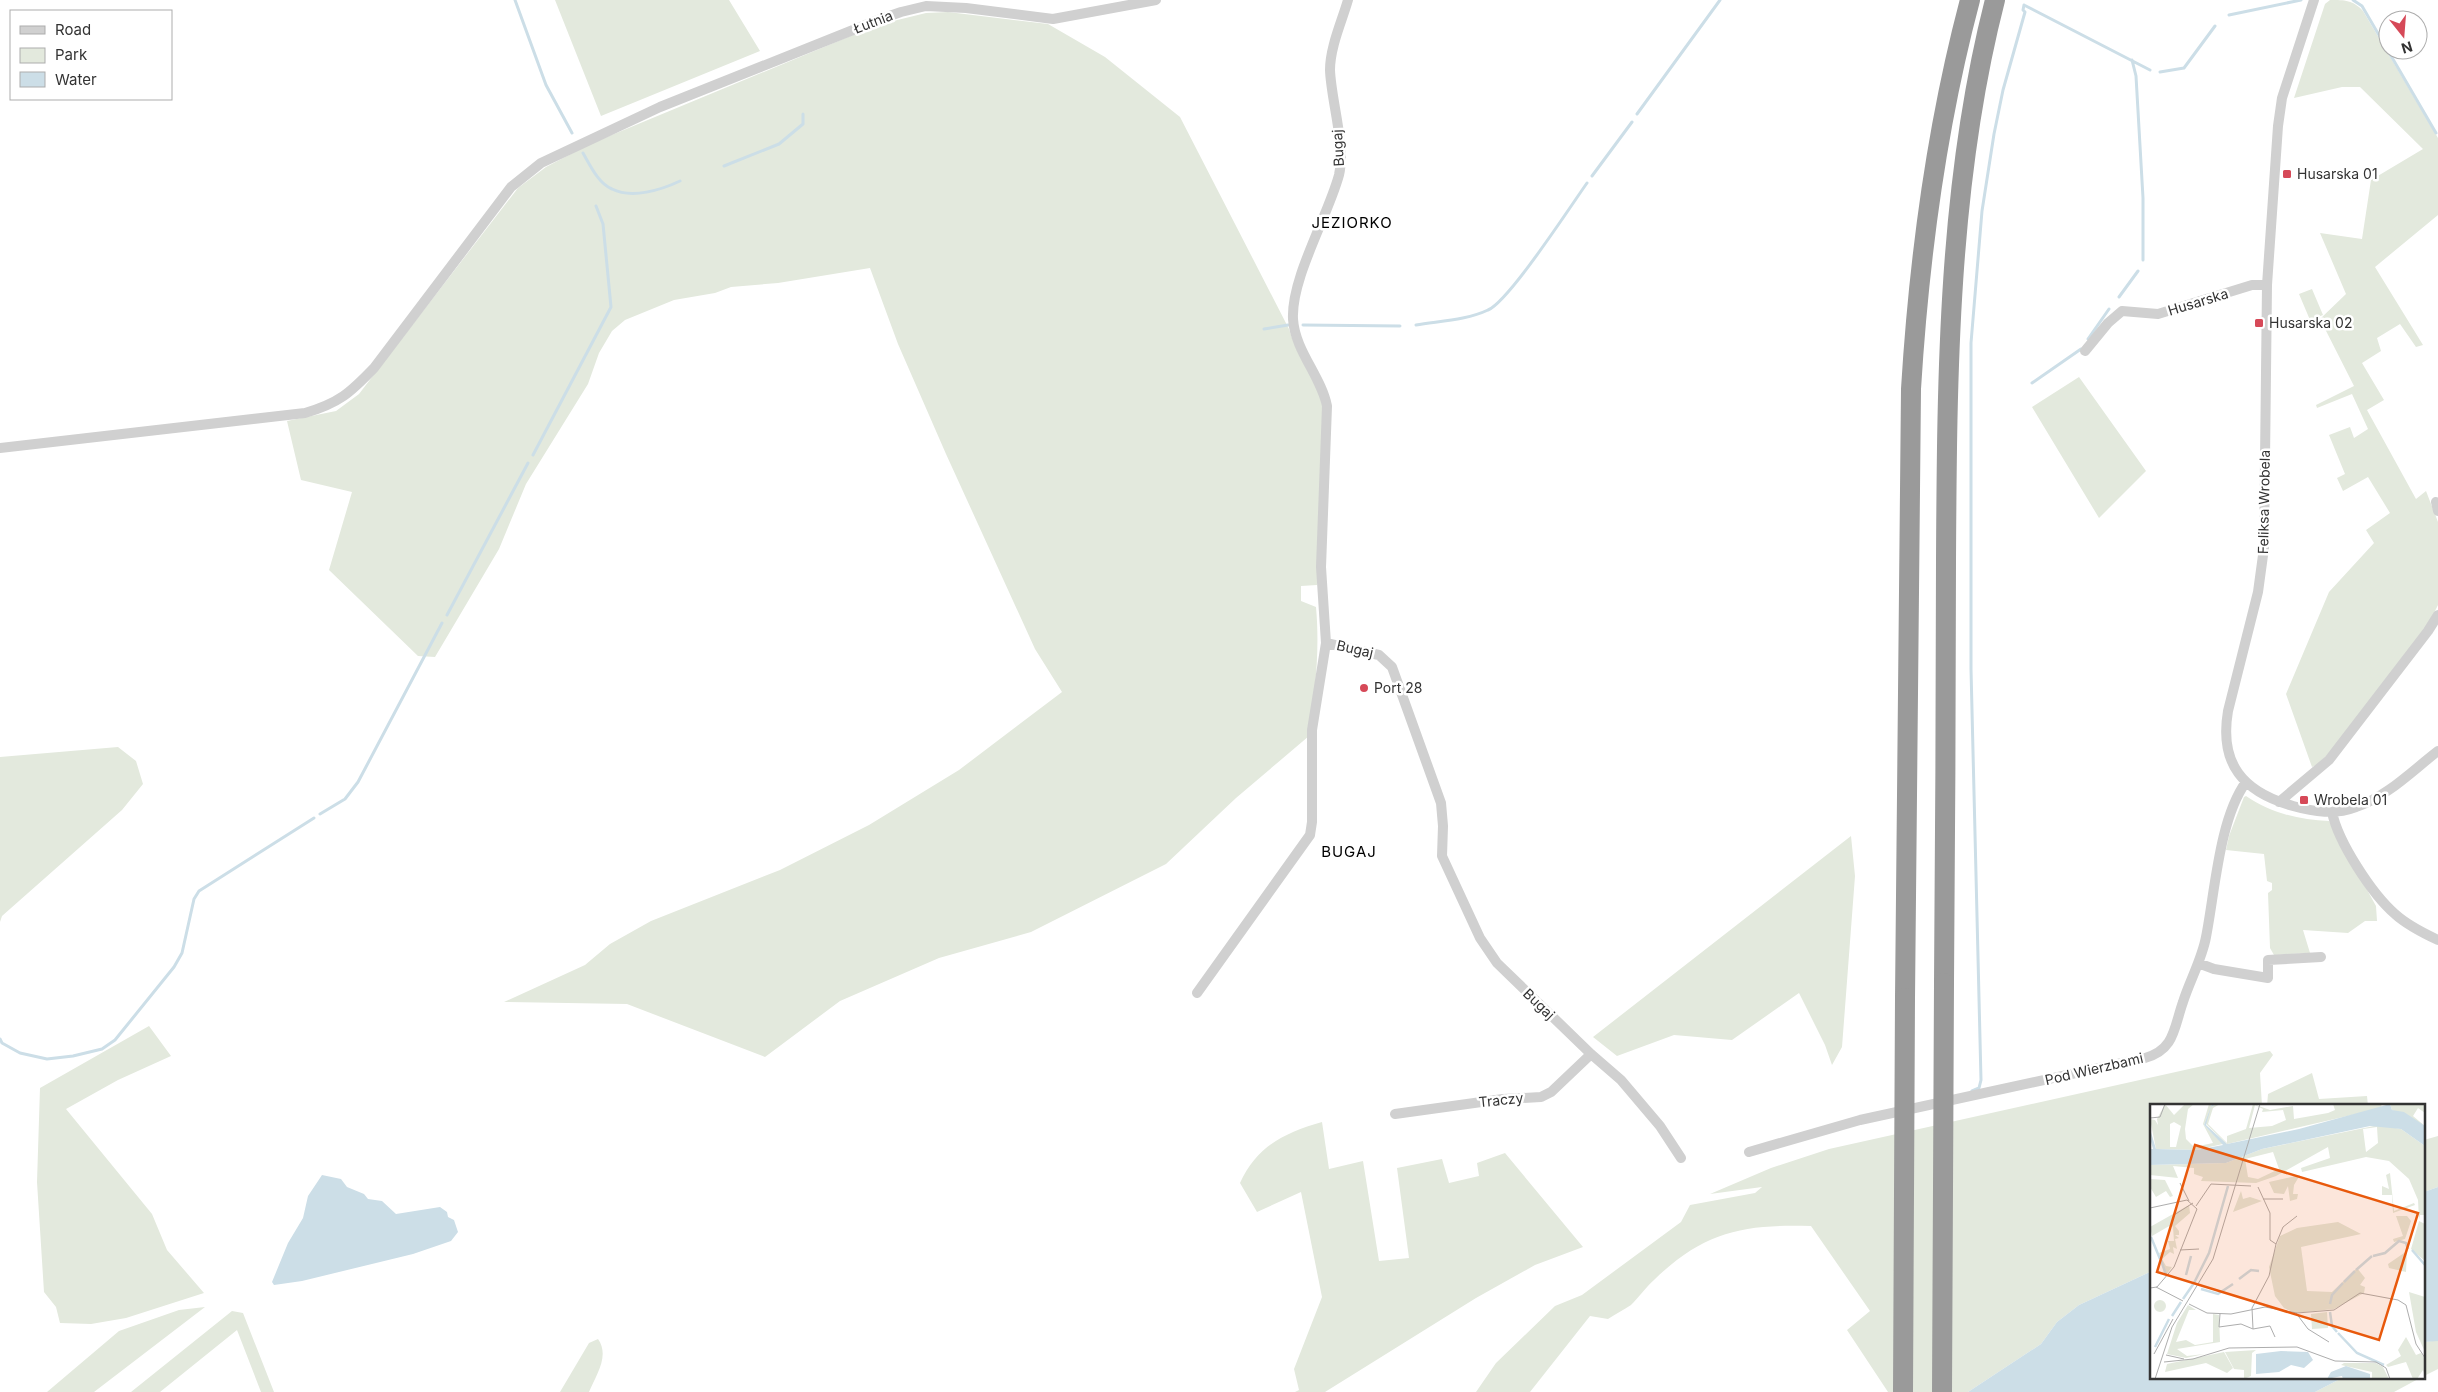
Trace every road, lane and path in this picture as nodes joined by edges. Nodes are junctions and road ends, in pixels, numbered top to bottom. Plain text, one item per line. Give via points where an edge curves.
1 (1156, 0) edge
2 (1348, 0) edge
3 (1970, 0) edge
4 (1995, 0) edge
5 (2314, 0) edge
6 (914, 4) edge
7 (2267, 285) junction
8 (2085, 351) dead end
9 (0, 448) edge
10 (2438, 615) edge
11 (1326, 643) junction
12 (2438, 751) edge
13 (2246, 782) junction
14 (2279, 802) junction
15 (2332, 812) junction
16 (2438, 940) edge
17 (2321, 957) dead end
18 (2198, 963) junction
19 (1196, 993) dead end
20 (1591, 1054) junction
21 (1394, 1114) dead end
22 (1749, 1152) dead end
23 (1681, 1158) dead end
24 (1903, 1392) edge
25 (1942, 1392) edge

1 - 6 street, Łutnia via 1054,19
2 - 11 street, Bugaj via 1330,68 1339,172 1299,284 1294,307 1297,339 1320,382 1327,406 1321,567
3 - 24 highway, bridge via 1932,178 1912,360 1908,510
4 - 25 highway, bridge via 1971,122 1950,308 1946,470
5 - 7 street, Feliksa Wrobela via 2282,98
6 - 9 street, Łutnia via 660,107 541,163 511,187 374,368 352,392 328,407 305,414
7 - 8 street, Husarska via 2252,285 2158,314 2122,311
7 - 13 street, Feliksa Wrobela via 2264,548 2258,592 2225,727 2230,759
10 - 14 street via 2329,760
11 - 19 street via 1312,730 1310,835
11 - 20 street, Bugaj via 1379,655 1392,667 1441,803 1442,856 1480,938 1497,962
12 - 15 street, Feliksa Wrobela via 2373,800
13 - 14 street, Feliksa Wrobela via 2261,795
13 - 18 street, Pod Wierzbami via 2236,799 2223,843 2206,939
14 - 15 street, Feliksa Wrobela via 2313,811
15 - 16 street via 2338,833 2378,897 2395,915
17 - 18 street via 2268,960 2268,978 2214,969
18 - 22 street, Pod Wierzbami via 2172,1036 2166,1047 2154,1056 1860,1120
20 - 21 street, Traczy via 1551,1092 1541,1097
20 - 23 street, Bugaj via 1611,1069 1645,1108

